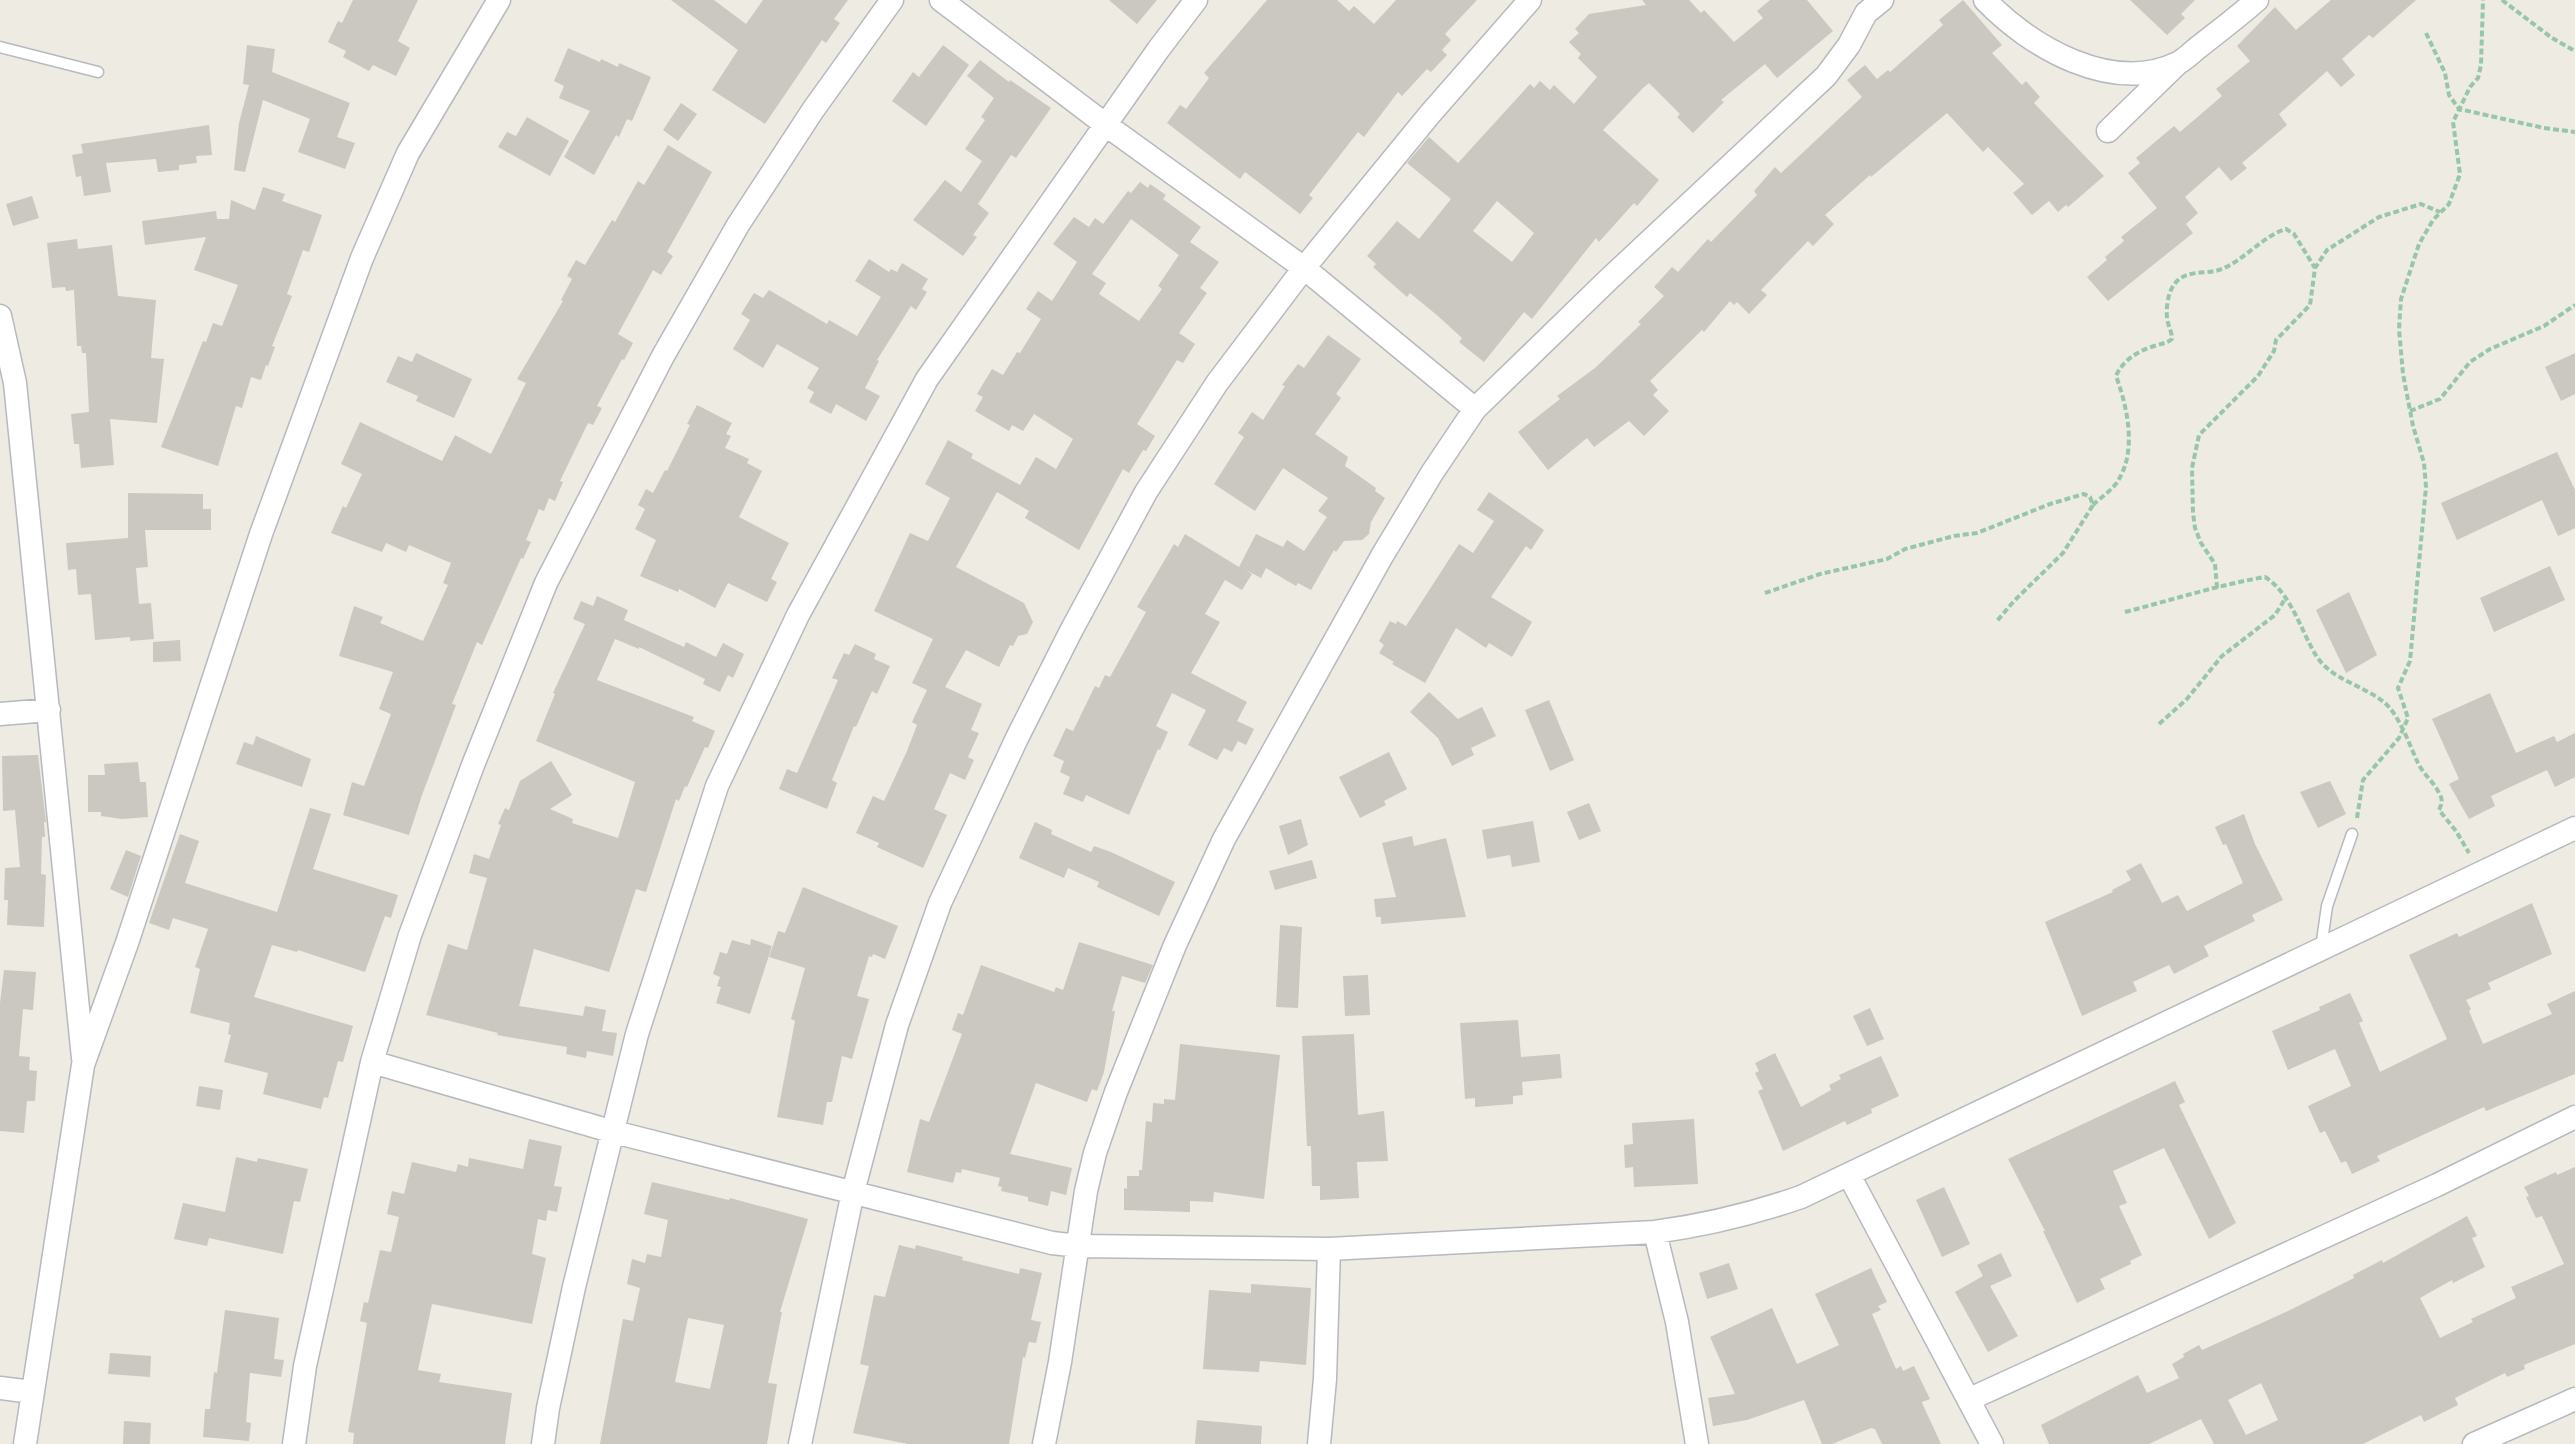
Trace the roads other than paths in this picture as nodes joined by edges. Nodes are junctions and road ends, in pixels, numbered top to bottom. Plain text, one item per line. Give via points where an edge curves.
1 (499, 0) edge
2 (892, 0) edge
3 (941, 0) edge
4 (1196, 0) edge
5 (1530, 0) edge
6 (1985, 0) edge
7 (2257, 0) edge
8 (1868, 4) edge
9 (0, 47) edge
10 (2178, 63) junction
11 (98, 72) dead end
12 (1106, 125) junction
13 (2108, 131) dead end
14 (1304, 268) junction
15 (0, 316) edge
16 (1475, 409) junction
17 (49, 710) junction
18 (0, 714) edge
19 (2575, 828) edge
20 (2352, 834) road end
21 (2321, 948) junction
22 (372, 1062) junction
23 (83, 1065) junction
24 (2575, 1117) edge
25 (614, 1132) junction
26 (1849, 1175) junction
27 (853, 1192) junction
28 (1655, 1232) junction
29 (1079, 1246) junction
30 (1329, 1249) junction
31 (0, 1388) edge
32 (32, 1392) junction
33 (1970, 1399) junction
34 (2575, 1399) edge
35 (26, 1444) edge
36 (294, 1444) edge
37 (543, 1444) edge
38 (800, 1444) edge
39 (1044, 1444) edge
40 (1318, 1444) edge
41 (1697, 1444) edge
42 (1992, 1444) edge
43 (2474, 1444) edge

1 - 23 street via 408,153 362,258 261,534
2 - 22 street via 813,110 738,225 663,356 546,583 410,935
3 - 12 street
4 - 12 street
5 - 14 street
6 - 10 street via 2029,39 2063,58 2117,72 2147,71
7 - 10 street
8 - 16 street via 1849,45 1826,76
9 - 11 lane
10 - 13 street
12 - 14 street
12 - 25 street via 927,379 798,615 717,786 637,1034
14 - 16 street
14 - 27 street via 1217,383 1146,492 1017,738 940,903 897,1025
15 - 17 street via 15,383
16 - 29 street via 1382,556 1224,839 1175,945 1112,1102 1086,1191
17 - 18 street
17 - 23 street
19 - 21 street
20 - 21 lane via 2327,906
21 - 26 street
22 - 25 street
22 - 36 street via 305,1366
23 - 32 street
24 - 33 street via 2437,1185
25 - 27 street
25 - 37 street via 574,1287
26 - 28 street via 1752,1214 1704,1226
26 - 33 street
27 - 29 street via 1020,1236
27 - 38 street
28 - 30 street
28 - 41 street via 1677,1322
29 - 30 street
29 - 39 street
30 - 40 street via 1325,1379
31 - 32 street
32 - 35 street
33 - 42 street
34 - 43 street

